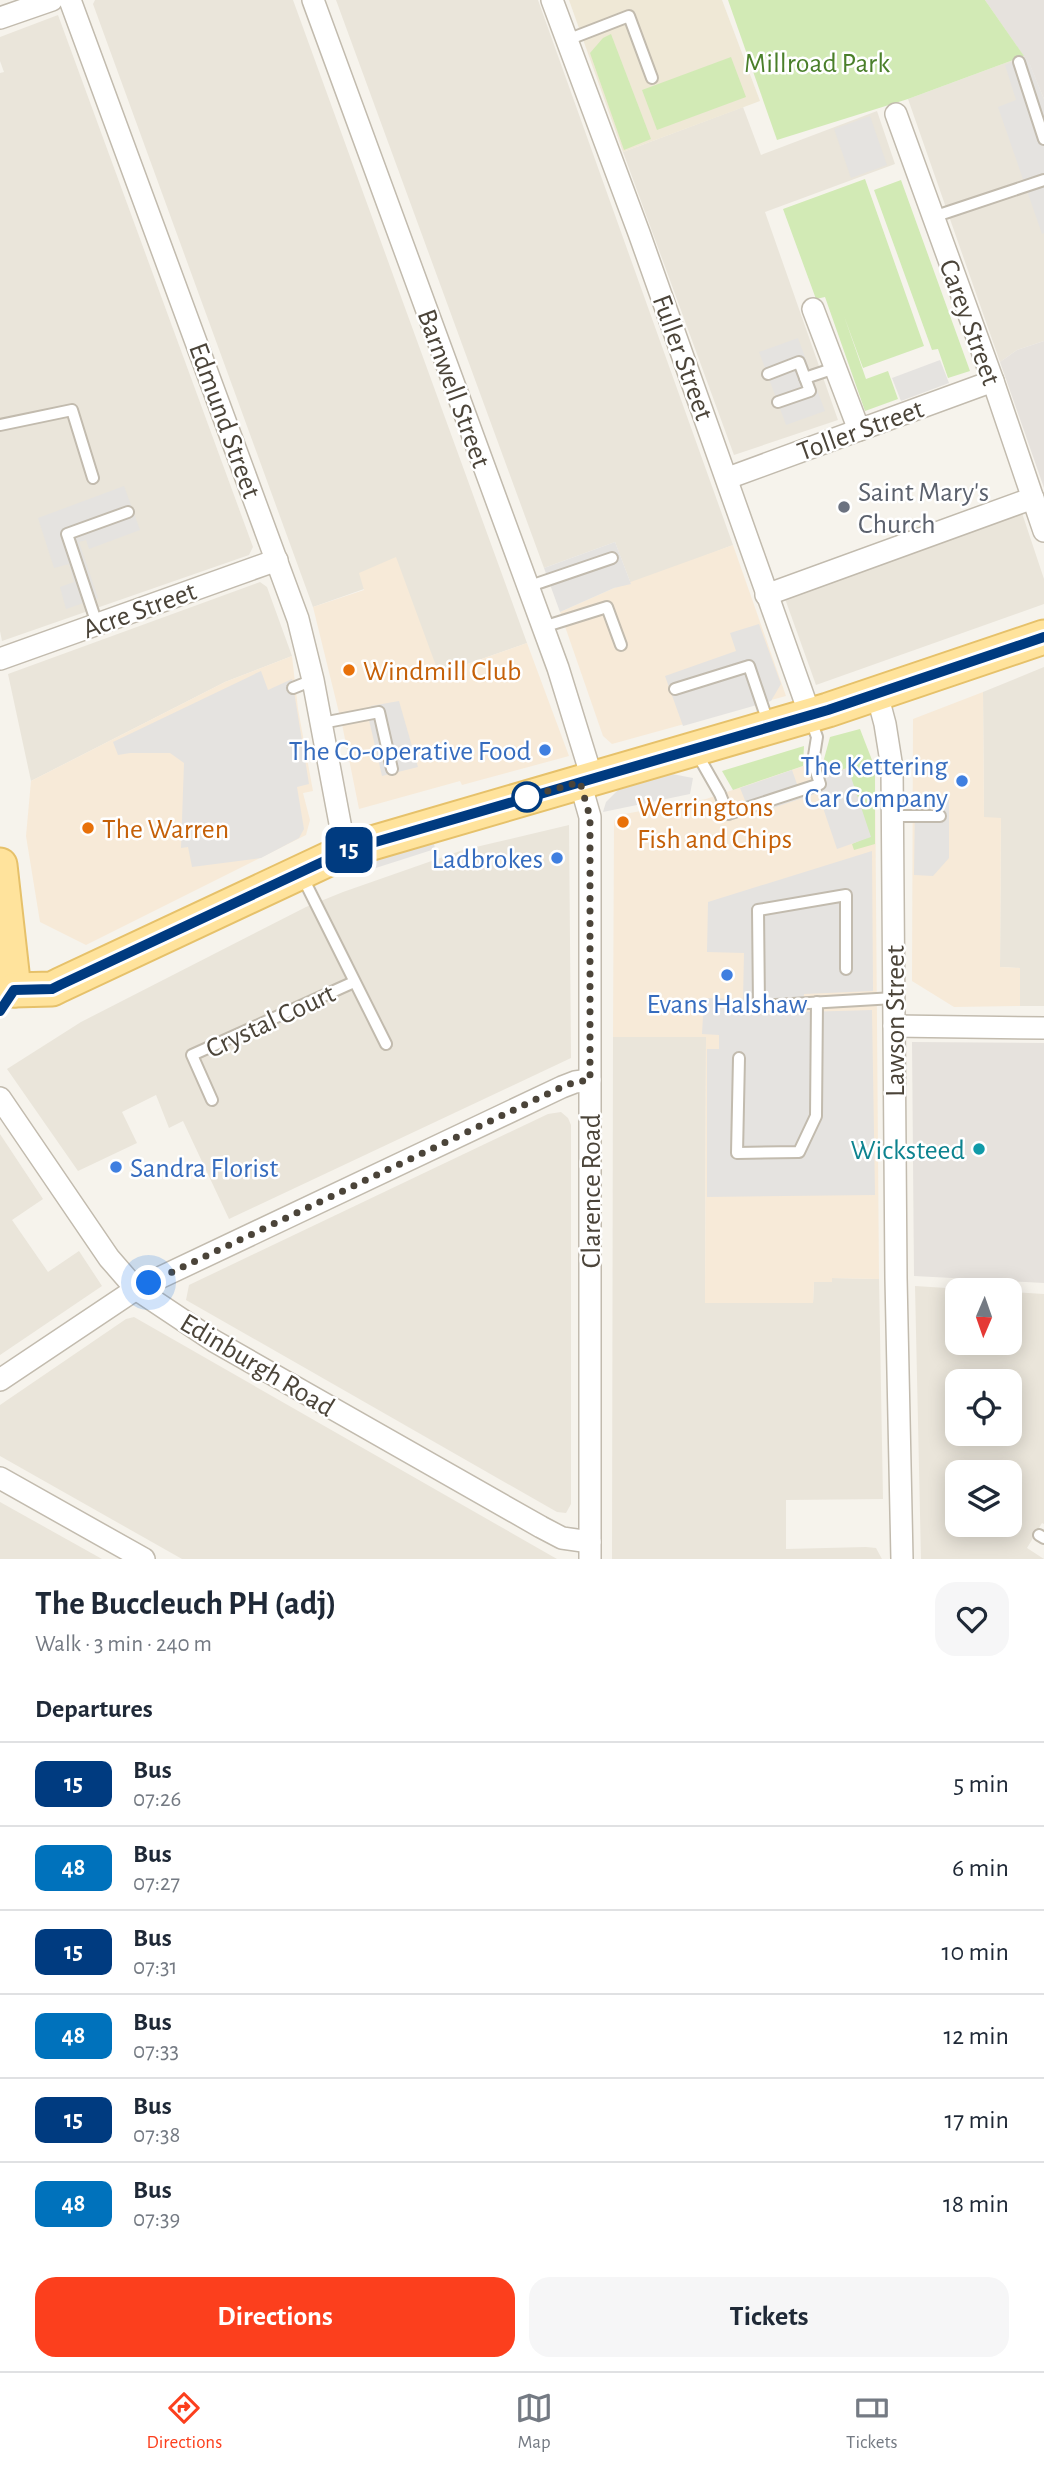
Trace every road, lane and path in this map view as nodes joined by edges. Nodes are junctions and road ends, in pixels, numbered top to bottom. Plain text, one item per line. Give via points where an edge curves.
1 (52, 0) edge
2 (70, 0) edge
3 (313, 0) edge
4 (552, 0) edge
5 (0, 18) edge
6 (567, 40) junction
7 (1019, 62) dead end
8 (652, 78) dead end
9 (896, 114) dead end
10 (1044, 139) edge
11 (1044, 180) edge
12 (933, 217) junction
13 (813, 309) dead end
14 (835, 368) junction
15 (768, 374) dead end
16 (805, 378) junction
17 (993, 381) junction
18 (778, 402) dead end
19 (0, 425) edge
20 (859, 430) junction
21 (93, 478) dead end
22 (727, 478) junction
23 (1033, 498) junction
24 (128, 512) dead end
25 (1044, 531) edge
26 (612, 558) dead end
27 (277, 559) junction
28 (527, 587) junction
29 (766, 595) junction
30 (97, 624) junction
31 (543, 627) junction
32 (1044, 637) edge
33 (621, 645) dead end
34 (0, 659) edge
35 (675, 689) dead end
36 (877, 694) junction
37 (810, 715) junction
38 (322, 723) junction
39 (770, 727) junction
40 (695, 750) junction
41 (392, 769) dead end
42 (586, 780) junction
43 (892, 816) junction
44 (940, 816) dead end
45 (348, 850) junction
46 (0, 865) edge
47 (300, 872) junction
48 (846, 969) dead end
49 (354, 982) junction
50 (5, 996) edge
51 (894, 998) junction
52 (817, 1002) junction
53 (894, 1026) junction
54 (1044, 1028) edge
55 (386, 1044) dead end
56 (739, 1059) dead end
57 (590, 1080) junction
58 (0, 1098) edge
59 (212, 1100) dead end
60 (136, 1290) junction
61 (0, 1380) edge
62 (0, 1478) edge
63 (590, 1550) edge
64 (144, 1559) edge
65 (902, 1559) edge

1 - 5 street
2 - 27 street, Edmund Street
3 - 28 street, Barnwell Street
4 - 6 street, Fuller Street
6 - 8 lane via 629,16
6 - 22 street, Fuller Street
7 - 10 lane
9 - 12 street, Carey Street
11 - 12 lane
12 - 17 street, Carey Street
13 - 14 street
14 - 16 lane
14 - 20 street
15 - 16 lane via 799,362
16 - 18 lane via 810,391
17 - 20 street, Toller Street
17 - 23 street, Carey Street
19 - 21 lane via 72,410
20 - 22 street, Toller Street
22 - 29 street, Fuller Street
23 - 25 street, Carey Street
23 - 29 street
24 - 30 lane via 67,534
26 - 28 lane
27 - 30 street, Acre Street
27 - 38 street, Edmund Street via 298,620 303,684
28 - 31 street, Barnwell Street
29 - 37 street, Fuller Street
30 - 34 street, Acre Street
31 - 33 lane via 607,607
31 - 42 street, Barnwell Street
32 - 36 main road
35 - 39 lane via 750,666
36 - 37 main road
36 - 43 street, Lawson Street via 892,768
37 - 39 main road
37 - 40 lane via 817,737 813,762 820,784 728,814
38 - 41 lane via 379,712
38 - 45 street, Edmund Street
39 - 40 main road
40 - 42 main road
42 - 45 main road
42 - 57 street, Clarence Road via 590,817
43 - 44 lane
43 - 51 street, Lawson Street
45 - 47 main road
46 - 50 main road
47 - 49 lane, Crystal Court
47 - 50 main road via 52,989
48 - 52 lane via 846,895 758,910 759,1006
49 - 55 lane, Crystal Court
49 - 59 lane, Crystal Court via 192,1055
51 - 52 lane
51 - 53 street, Lawson Street
52 - 56 lane via 816,1116 799,1153 737,1153
53 - 54 street
53 - 65 street, Lawson Street
57 - 60 street via 562,1087
57 - 63 street, Clarence Road
58 - 60 street, Edinburgh Road via 108,1258
60 - 61 street
60 - 63 street, Edinburgh Road via 214,1341 541,1527
62 - 64 street

